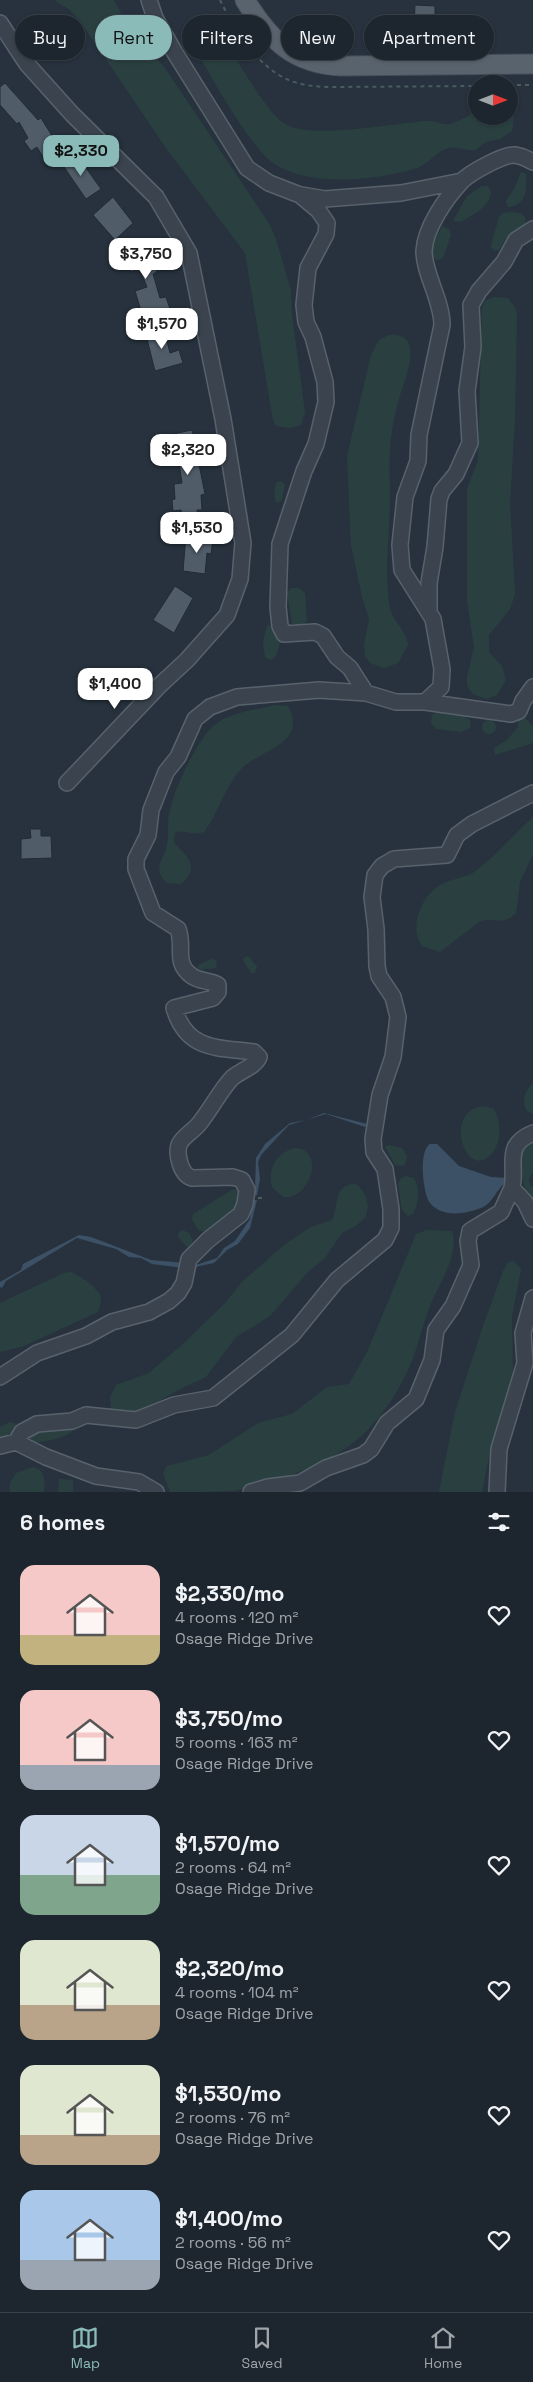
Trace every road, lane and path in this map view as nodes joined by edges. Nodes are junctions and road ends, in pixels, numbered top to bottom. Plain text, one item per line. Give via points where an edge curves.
1 (149, 0) edge
2 (247, 1) edge
3 (0, 23) edge
4 (533, 64) edge
5 (518, 85) edge
6 (531, 85) dead end
7 (533, 162) edge
8 (462, 181) junction
9 (300, 195) junction
10 (533, 228) edge
11 (430, 611) junction
12 (441, 687) junction
13 (533, 688) edge
14 (366, 693) junction
15 (425, 702) junction
16 (458, 707) junction
17 (526, 713) edge
18 (67, 783) dead end
19 (533, 793) edge
20 (533, 1133) edge
21 (512, 1188) junction
22 (533, 1219) edge
23 (533, 1298) edge
24 (0, 1377) edge
25 (16, 1442) junction
26 (0, 1446) edge
27 (156, 1492) edge
28 (251, 1492) edge
29 (496, 1492) edge

1 - 9 street via 155,18 175,53 247,168 269,183
2 - 4 main road via 282,46 316,63 341,66
3 - 18 street via 27,64 72,114 156,197 189,253 223,419 243,543 240,579 227,614 187,660
5 - 6 path
7 - 8 street via 510,155
8 - 9 street via 401,193 326,199
8 - 11 street via 432,222 425,245 442,326 419,435 418,461 405,497 400,545 402,570
9 - 14 street via 318,210 327,223 326,234 308,268 304,305 306,322 326,382 326,398 316,444 281,541 280,626 287,635 311,632 324,636
10 - 11 street via 516,240 504,262 471,305 473,347 467,391 470,443 456,474 439,499 429,583
11 - 12 street via 438,640
12 - 15 street
12 - 16 street
13 - 17 street via 523,701
14 - 15 street via 396,702
14 - 24 street via 312,690 237,697 210,707 193,723 183,748 168,769 156,796 149,832 136,864 153,913 178,930 182,966 195,978 218,985 217,995 174,1008 191,1038 203,1045 254,1052 259,1057 228,1083 178,1147 181,1165 189,1177 242,1180 247,1195 241,1214 189,1259 184,1283 169,1301 149,1312 112,1322 86,1336 37,1353
15 - 16 street
16 - 17 street via 504,714
19 - 25 street via 472,824 457,836 448,855 394,860 382,866 372,880 377,966 379,976 394,997 398,1017 393,1057 380,1095 373,1139 374,1152 385,1169 391,1209 391,1228 385,1240 337,1280 292,1335 213,1398 174,1404 136,1420 86,1416 72,1421 37,1424 22,1432
20 - 21 street via 516,1146
21 - 22 street via 525,1202
21 - 28 street via 500,1212 470,1231 468,1241 472,1265 453,1306 436,1330 432,1360 416,1399 387,1423 371,1449 357,1458 326,1468 300,1483
23 - 29 street via 522,1338 525,1366 500,1449
25 - 26 street
25 - 27 street via 92,1475 139,1482

